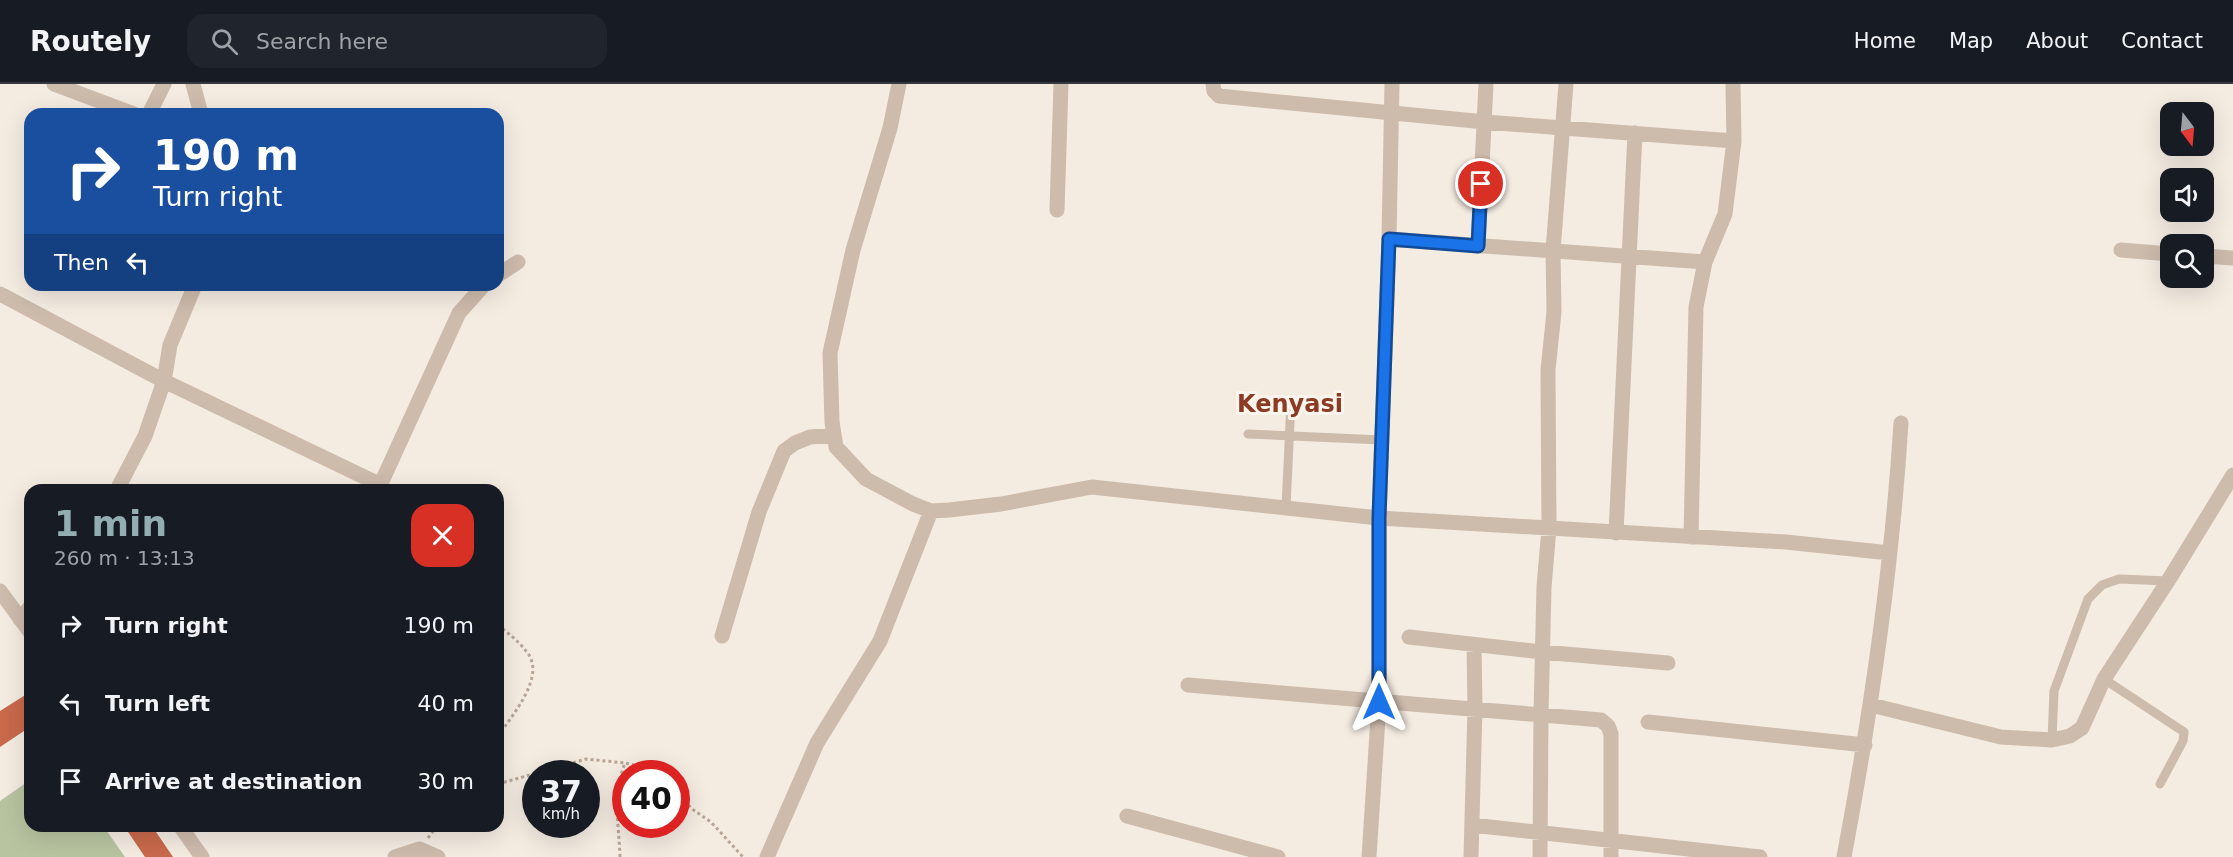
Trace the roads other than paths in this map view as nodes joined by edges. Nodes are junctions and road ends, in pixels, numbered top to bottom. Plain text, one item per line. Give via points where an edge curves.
1 (54, 84) edge
2 (164, 84) edge
3 (193, 84) edge
4 (899, 84) edge
5 (1061, 84) edge
6 (1213, 84) edge
7 (1392, 84) edge
8 (1486, 84) edge
9 (1566, 84) edge
10 (1733, 84) edge
11 (118, 108) edge
12 (152, 108) edge
13 (199, 108) edge
14 (1391, 113) junction
15 (1485, 122) junction
16 (1563, 127) junction
17 (1635, 133) junction
18 (1734, 141) junction
19 (1057, 210) dead end
20 (1389, 239) junction
21 (1478, 246) junction
22 (2121, 250) dead end
23 (1553, 251) junction
24 (2160, 253) edge
25 (1628, 257) junction
26 (2214, 257) edge
27 (2233, 258) edge
28 (518, 262) dead end
29 (1705, 262) junction
30 (504, 271) edge
31 (192, 291) edge
32 (479, 291) edge
33 (0, 294) edge
34 (164, 381) junction
35 (1291, 402) dead end
36 (1901, 423) dead end
37 (1248, 434) dead end
38 (834, 435) junction
39 (1289, 436) junction
40 (1382, 440) junction
41 (2233, 475) edge
42 (120, 484) edge
43 (371, 484) edge
44 (381, 484) edge
45 (1286, 507) junction
46 (931, 511) junction
47 (1379, 518) junction
48 (1549, 528) junction
49 (1616, 533) junction
50 (1691, 537) junction
51 (1890, 553) junction
52 (2168, 581) junction
53 (0, 591) edge
54 (24, 614) edge
55 (20, 619) junction
56 (24, 624) edge
57 (722, 636) dead end
58 (1409, 637) dead end
59 (1474, 645) junction
60 (1542, 652) junction
61 (1668, 663) dead end
62 (2104, 679) junction
63 (1188, 685) dead end
64 (1379, 702) junction
65 (1871, 705) junction
66 (1475, 708) junction
67 (1540, 714) junction
68 (1648, 722) dead end
69 (2052, 740) junction
70 (1865, 745) junction
71 (2160, 784) dead end
72 (1127, 816) dead end
73 (1472, 825) junction
74 (184, 832) edge
75 (1541, 833) junction
76 (1611, 839) junction
77 (202, 857) edge
78 (395, 857) edge
79 (438, 857) edge
80 (767, 857) edge
81 (1278, 857) edge
82 (1370, 857) edge
83 (1471, 857) edge
84 (1540, 857) edge
85 (1611, 857) edge
86 (1760, 857) edge
87 (1844, 857) edge

1 - 11 street
2 - 12 street
3 - 13 street
4 - 38 street via 830,353
5 - 19 street
6 - 14 street via 1219,96
7 - 14 street
8 - 15 street
9 - 16 street
10 - 18 street
14 - 15 street
14 - 20 street
15 - 16 street
15 - 21 street
16 - 17 street
16 - 23 street
17 - 18 street
17 - 25 street
18 - 29 street via 1725,214
20 - 21 street
20 - 40 street
21 - 23 street
22 - 24 street
23 - 25 street
23 - 48 street via 1554,312 1548,370
25 - 29 street
25 - 49 street
26 - 27 street
28 - 30 street
29 - 50 street via 1696,307
31 - 34 street via 170,345
32 - 44 street via 459,313
33 - 34 street
34 - 42 street via 145,436
34 - 43 street
35 - 39 lane
36 - 51 street
37 - 39 lane
38 - 46 street via 836,447 866,478
38 - 57 street via 810,437 784,451 759,512
39 - 40 lane
39 - 45 lane
40 - 47 street
41 - 52 street
45 - 46 street via 1092,488 1002,504
45 - 47 street
46 - 80 street via 880,641 817,743
47 - 48 street
47 - 64 street
48 - 49 street
48 - 60 street
49 - 50 street
50 - 51 street
51 - 65 street
52 - 62 street
52 - 69 lane via 2119,579 2102,585 2088,599 2054,691
53 - 55 street
54 - 55 street
55 - 56 street
58 - 59 street
59 - 60 street
59 - 66 street
60 - 61 street
60 - 67 street
62 - 69 street via 2082,728
62 - 71 lane via 2184,732
63 - 64 street
64 - 66 street
64 - 82 street
65 - 69 street via 2001,737
65 - 70 street
66 - 67 street
66 - 73 street
67 - 75 street
67 - 76 street via 1601,720 1608,726
68 - 70 street
70 - 87 street
72 - 81 street
73 - 75 street
73 - 83 street
74 - 77 street
75 - 76 street
75 - 84 street
76 - 85 street
76 - 86 street
78 - 79 street via 420,849

